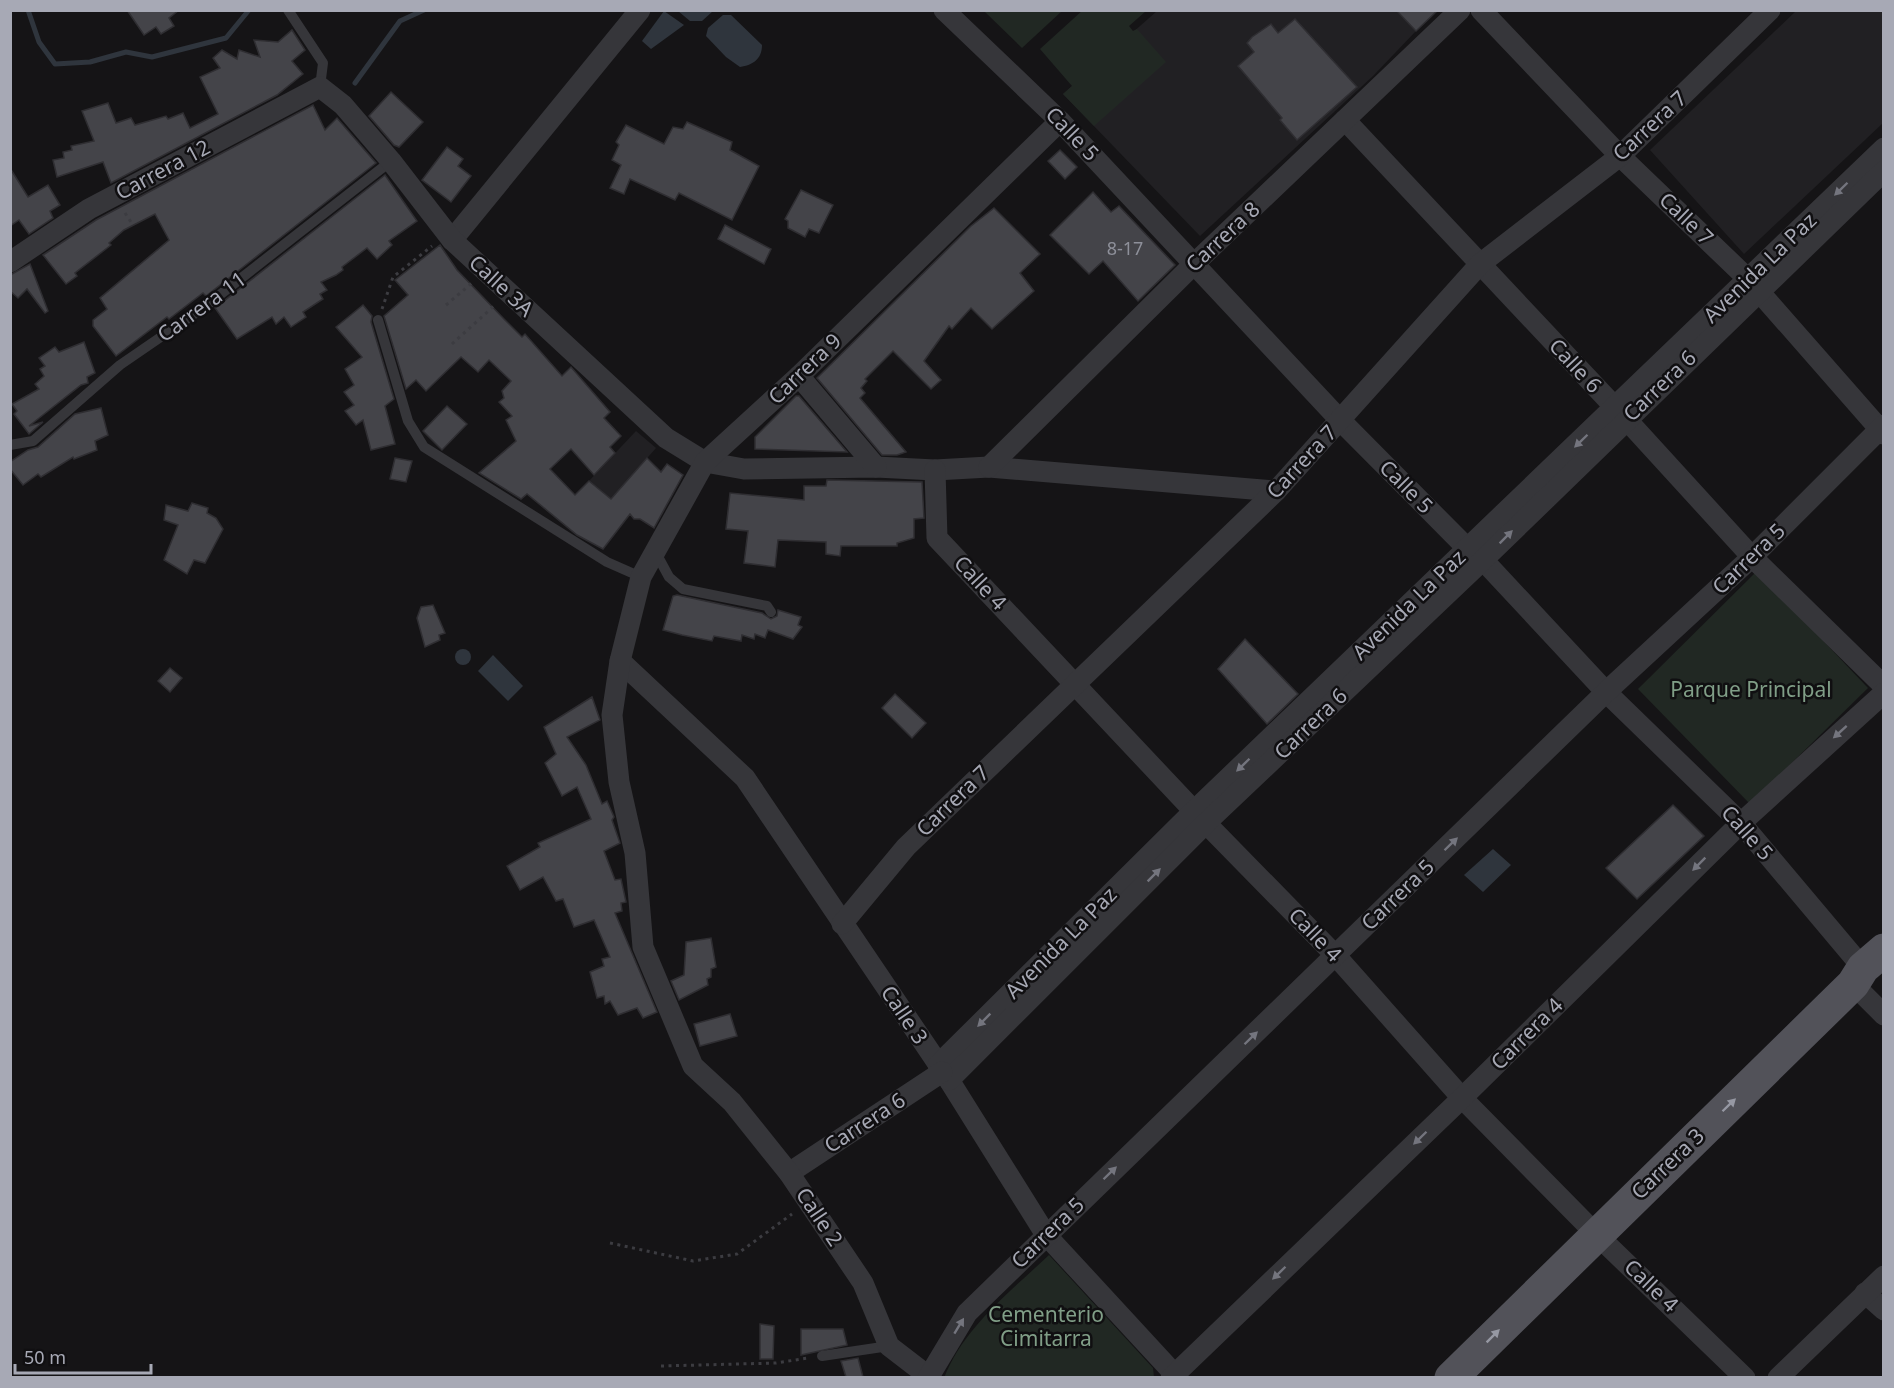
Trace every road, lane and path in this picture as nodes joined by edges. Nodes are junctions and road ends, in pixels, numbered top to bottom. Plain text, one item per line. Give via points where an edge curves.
1 (288, 10) edge
2 (640, 10) edge
3 (944, 10) edge
4 (1460, 10) edge
5 (1481, 10) edge
6 (1762, 13) edge
7 (320, 87) junction
8 (1345, 120) junction
9 (1060, 121) junction
10 (1884, 148) edge
11 (1620, 156) junction
12 (391, 161) junction
13 (1884, 171) edge
14 (449, 236) junction
15 (10, 262) edge
16 (1195, 263) junction
17 (1480, 264) junction
18 (486, 271) junction
19 (1754, 285) junction
20 (508, 292) junction
21 (446, 305) dead end
22 (378, 320) joint
23 (452, 344) dead end
24 (799, 376) junction
25 (1620, 414) junction
26 (1341, 421) junction
27 (1882, 430) edge
28 (10, 445) edge
29 (705, 462) junction
30 (876, 467) junction
31 (989, 467) junction
32 (935, 470) junction
33 (1276, 491) junction
34 (656, 553) junction
35 (1476, 554) junction
36 (1752, 557) junction
37 (641, 577) junction
38 (771, 612) dead end
39 (620, 662) junction
40 (1075, 683) junction
41 (1884, 686) edge
42 (1606, 692) junction
43 (1884, 693) edge
44 (1201, 817) junction
45 (1741, 823) junction
46 (842, 924) junction
47 (1336, 956) junction
48 (1867, 967) edge
49 (1884, 1015) edge
50 (693, 1066) joint
51 (943, 1072) junction
52 (1462, 1098) junction
53 (789, 1173) junction
54 (808, 1202) junction
55 (1596, 1234) junction
56 (1046, 1235) junction
57 (610, 1243) dead end
58 (1884, 1276) edge
59 (1865, 1293) junction
60 (1884, 1310) edge
61 (889, 1346) junction
62 (822, 1356) joint
63 (661, 1366) dead end
64 (1174, 1376) edge
65 (928, 1377) edge
66 (1451, 1377) edge
67 (1745, 1377) edge
68 (1778, 1377) edge

1 - 7 lane via 323,63
2 - 14 street
3 - 9 street, Calle 5
4 - 8 street, Carrera 8
5 - 11 street, Calle 7
6 - 11 street, Carrera 7
7 - 12 street, Calle 3A via 343,105
7 - 15 street, Carrera 12 via 88,209
8 - 16 street, Carrera 8
8 - 17 street, Calle 6
9 - 16 street, Calle 5
9 - 24 street, Carrera 9
10 -> 19 street, Avenida La Paz
11 - 17 street, Carrera 7
11 - 19 street, Calle 7
12 - 14 street, Calle 3A
12 - 28 lane, Carrera 11 via 204,308 120,365 33,441
13 - 19 street, Carrera 6
14 - 18 street, Calle 3A
14 - 22 path via 393,277
16 - 26 street, Calle 5
16 - 31 street, Carrera 8
17 - 25 street, Calle 6
17 - 26 street, Carrera 7
18 - 20 street, Calle 3A
18 - 21 path
19 - 25 street, Carrera 6
19 - 27 street, Calle 7
20 - 23 path
20 - 29 street, Calle 3A via 666,438
22 - 37 lane via 408,421 424,447 608,562
24 - 29 street, Carrera 9
24 - 30 street
25 - 35 street, Carrera 6
25 - 36 street, Calle 6
26 - 33 street, Carrera 7
26 - 35 street, Calle 5
27 - 36 street, Carrera 5
29 - 30 street via 744,469
29 - 34 street, Carrera 9
30 - 32 street
31 - 32 street
31 - 33 street
32 - 40 street, Calle 4 via 937,538
33 - 40 street, Carrera 7
34 - 37 street, Carrera 9
34 - 38 lane via 669,577 683,589 767,606
35 - 42 street, Calle 5
35 - 44 street, Carrera 6
36 - 41 street, Calle 6
36 - 42 street, Carrera 5
37 - 39 street, Carrera 9
39 - 46 street, Calle 3 via 745,778
39 - 50 street, Carrera 9 via 612,715 619,782 635,853 643,947
40 - 44 street, Calle 4
40 - 46 street, Carrera 7 via 906,847
42 - 45 street, Calle 5
47 -> 42 street, Carrera 5
43 -> 45 street, Carrera 4
44 - 47 street, Calle 4
44 - 51 street, Carrera 6
45 - 48 street, Calle 5
45 -> 52 street, Carrera 4
46 - 51 street, Calle 3
47 - 52 street, Calle 4
56 -> 47 street, Carrera 5
48 - 49 street, Calle 5
55 -> 48 main road, Carrera 3
50 - 53 street, Calle 2 via 732,1102
51 - 53 street, Carrera 6
51 - 56 street, Calle 3
52 - 55 street, Calle 4
52 -> 64 street, Carrera 4
53 - 54 street, Calle 2
54 - 57 path via 737,1254 693,1261
54 - 61 street, Calle 2 via 863,1283
66 -> 55 main road, Carrera 3
55 - 67 street, Calle 4
56 - 64 street, Calle 3
65 -> 56 street, Carrera 5 via 967,1313
58 - 59 street
59 - 60 street
59 - 68 street
61 - 62 lane
61 - 65 street
62 - 63 path via 776,1363

